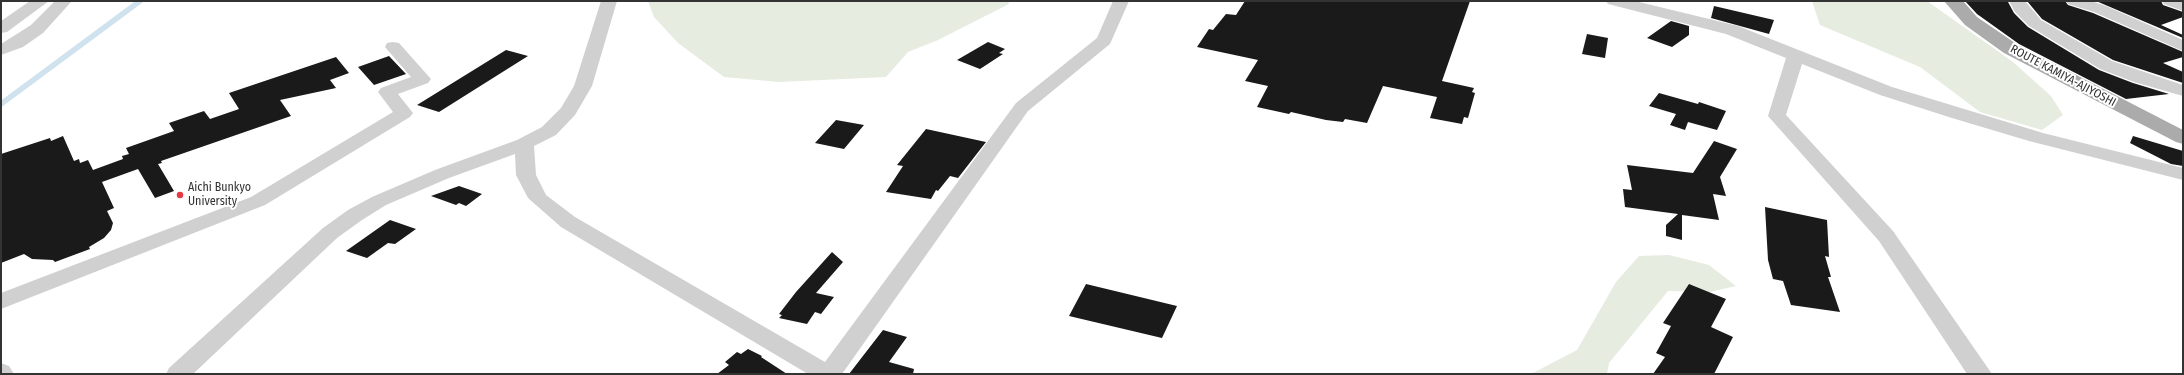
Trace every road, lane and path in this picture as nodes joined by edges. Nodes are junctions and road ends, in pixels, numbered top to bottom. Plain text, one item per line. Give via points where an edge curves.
1 (41, 1) edge
2 (64, 1) edge
3 (609, 1) edge
4 (1121, 1) edge
5 (1614, 1) edge
6 (1953, 1) edge
7 (2017, 1) edge
8 (2074, 1) edge
9 (2170, 1) edge
10 (2183, 6) edge
11 (1, 28) edge
12 (2183, 46) edge
13 (393, 47) dead end
14 (1, 50) edge
15 (1795, 57) junction
16 (2183, 91) edge
17 (2183, 138) edge
18 (524, 144) junction
19 (2183, 174) edge
20 (1, 301) edge
21 (178, 374) edge
22 (828, 374) edge
23 (1980, 374) edge

1 - 11 street
2 - 14 street via 37,29 17,43
3 - 18 street via 583,86 569,111 549,131
4 - 22 street via 1104,40 1022,107
5 - 15 street via 1732,30
6 - 17 main road, ROUTE KAMIYA-AJIYOSHI via 1971,21 2011,49
7 - 16 street via 2035,23 2106,65
8 - 12 street
9 - 10 street
13 - 20 street via 422,79 387,92 404,113 258,201
15 - 19 street via 1886,91 1959,114 2036,137
15 - 23 street via 1777,116 1886,236
18 - 21 street via 442,174 379,201 355,215 330,233
18 - 22 street via 526,175 538,198 568,222

